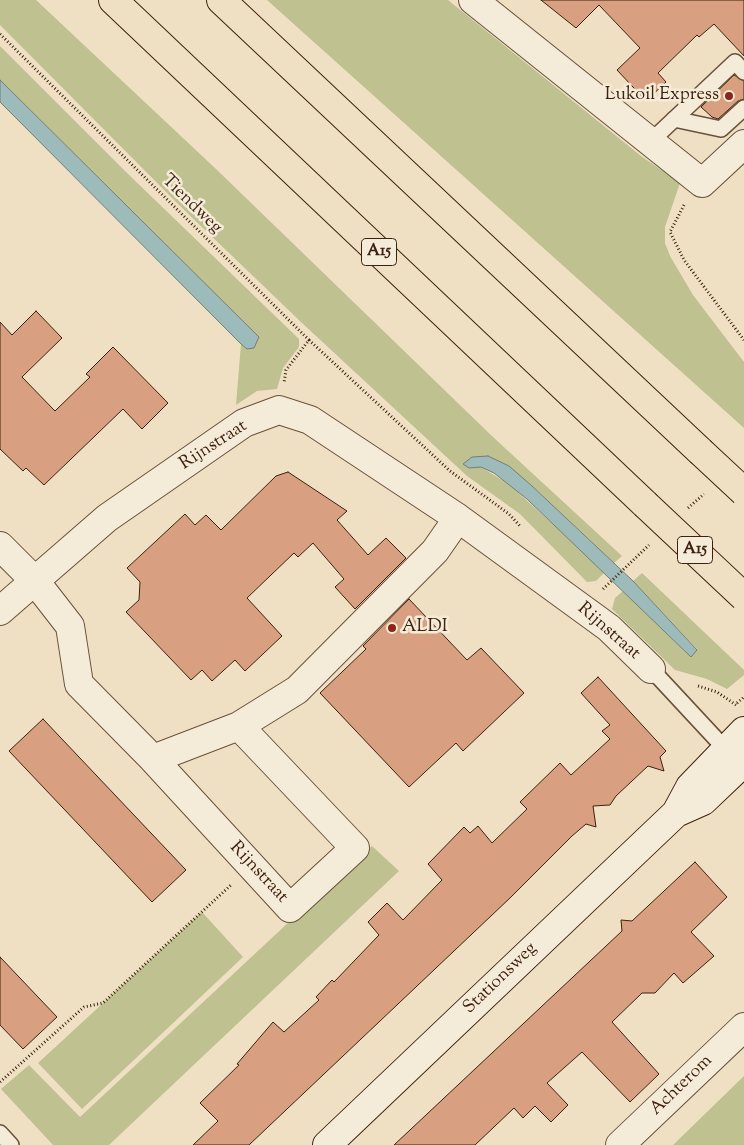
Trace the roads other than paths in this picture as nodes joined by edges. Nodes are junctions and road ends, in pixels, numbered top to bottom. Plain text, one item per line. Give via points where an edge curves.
1 (113, 0) edge
2 (221, 0) edge
3 (473, 0) edge
4 (744, 72) edge
5 (744, 108) edge
6 (674, 119) junction
7 (650, 142) junction
8 (744, 144) edge
9 (744, 492) edge
10 (458, 518) junction
11 (0, 546) edge
12 (35, 581) junction
13 (744, 597) edge
14 (0, 611) edge
15 (651, 670) joint
16 (239, 726) junction
17 (739, 752) edge
18 (153, 759) junction
19 (744, 1027) edge
20 (0, 1133) edge
21 (11, 1145) edge
22 (326, 1145) edge
23 (620, 1145) edge

1 - 13 highway, A15, bridge
2 - 9 highway, bridge
3 - 7 street
4 - 6 lane via 734,62
5 - 6 lane via 721,129
6 - 7 lane
7 - 8 street via 702,182
10 - 12 street, Rijnstraat via 310,420 279,410 244,423 115,513
10 - 15 street, Rijnstraat via 609,628
10 - 16 street via 435,551 297,690
11 - 12 street
12 - 14 street, Rijnstraat
12 - 18 street, Rijnstraat via 70,626 79,684
15 - 17 lane, Rijnstraat
16 - 18 street
16 - 18 street, Rijnstraat via 355,848 290,908
17 - 22 street, Stationsweg via 703,801 676,813
19 - 23 street, Achterom
20 - 21 lane

